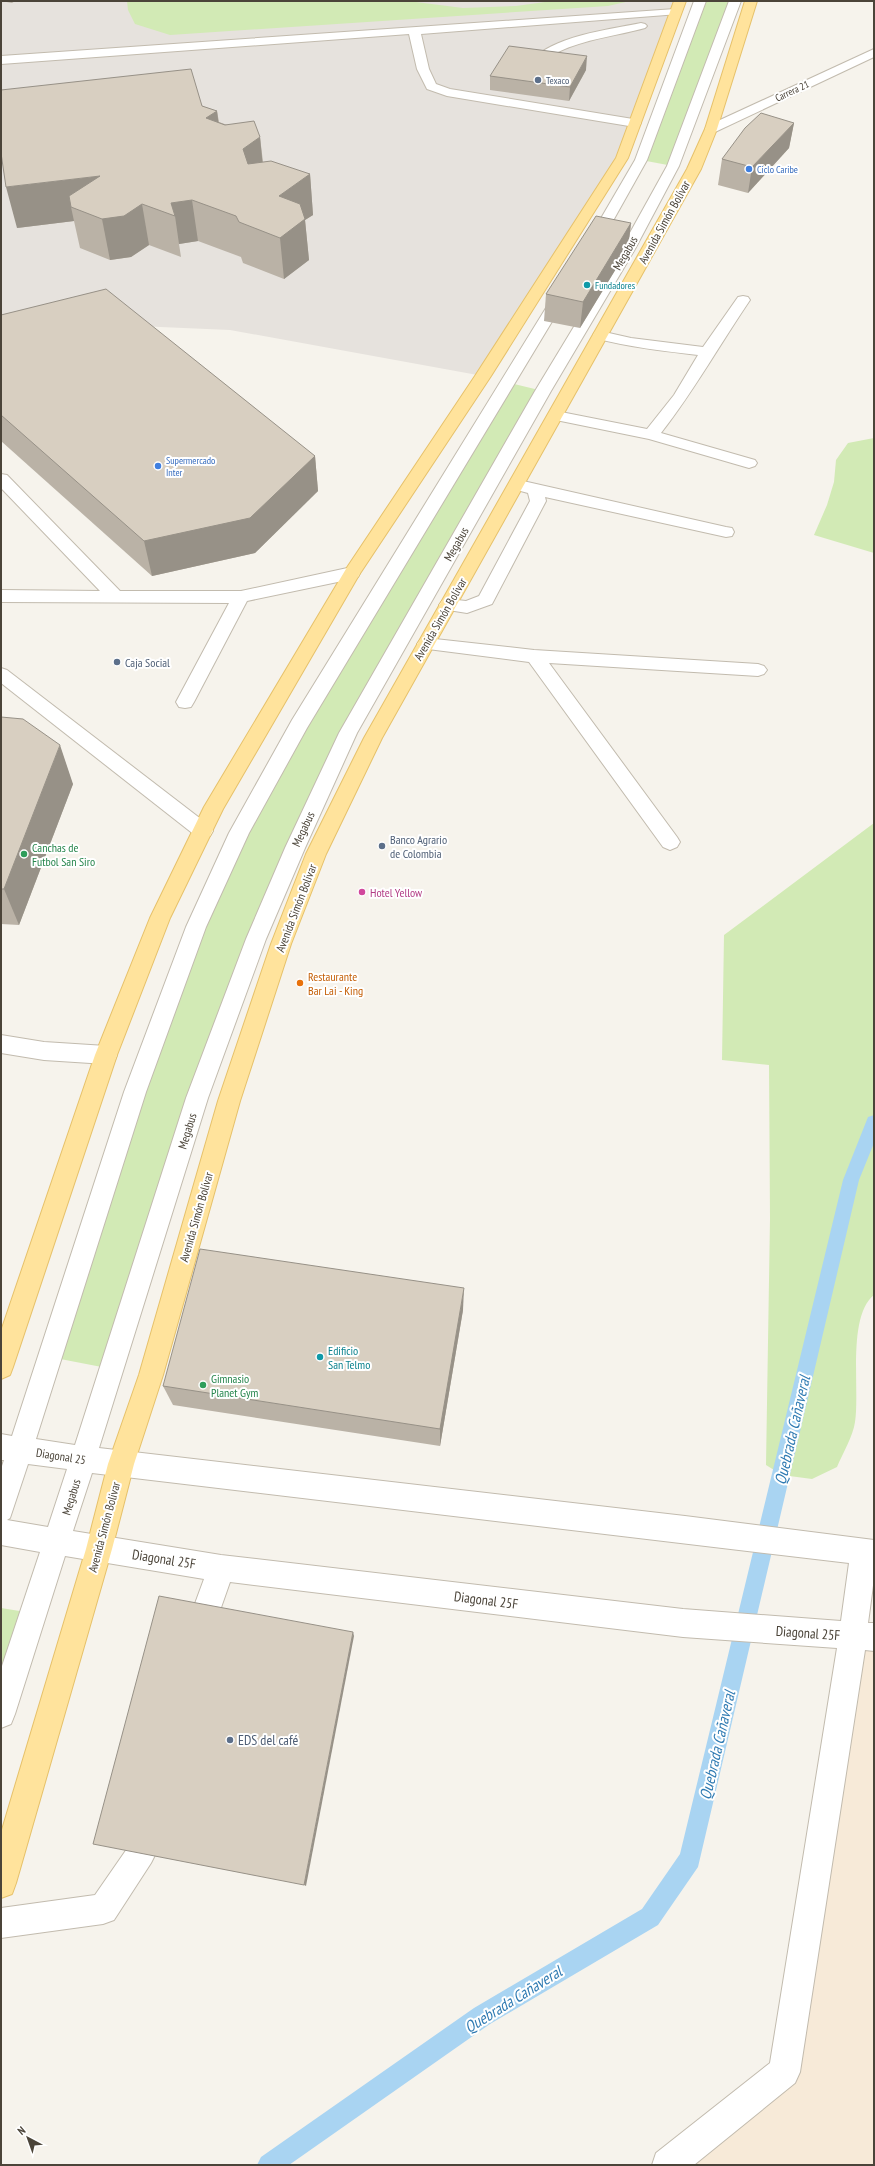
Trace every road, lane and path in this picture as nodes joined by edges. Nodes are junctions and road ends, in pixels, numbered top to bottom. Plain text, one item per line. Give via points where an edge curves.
1 (700, 1) edge
2 (735, 1) edge
3 (751, 1) edge
4 (676, 11) edge
5 (414, 30) junction
6 (874, 53) edge
7 (1, 60) edge
8 (536, 63) edge
9 (521, 94) edge
10 (539, 107) junction
11 (635, 123) junction
12 (711, 129) junction
13 (586, 255) edge
14 (569, 281) edge
15 (743, 300) dead end
16 (600, 335) junction
17 (707, 352) junction
18 (556, 416) junction
19 (650, 435) junction
20 (749, 463) dead end
21 (1, 479) edge
22 (517, 484) junction
23 (535, 490) junction
24 (726, 532) dead end
25 (352, 573) junction
26 (2, 595) edge
27 (115, 596) junction
28 (241, 597) junction
29 (448, 605) junction
30 (426, 644) junction
31 (534, 656) junction
32 (758, 670) dead end
33 (1, 674) edge
34 (185, 702) dead end
35 (203, 830) junction
36 (670, 842) dead end
37 (1, 1044) edge
38 (106, 1055) junction
39 (1, 1367) edge
40 (10, 1448) edge
41 (82, 1459) junction
42 (121, 1464) junction
43 (1, 1509) edge
44 (1, 1532) edge
45 (57, 1541) junction
46 (99, 1549) junction
47 (869, 1552) edge
48 (221, 1568) junction
49 (207, 1609) edge
50 (863, 1636) edge
51 (1, 1714) edge
52 (142, 1853) edge
53 (1, 1883) edge
54 (1, 1923) edge
55 (668, 2165) edge

1 - 13 street via 642,160
2 - 41 street, Megabus via 673,166 628,249 539,398 348,733 295,848 256,939 197,1098
3 - 12 main road, Avenida Simón Bolívar
4 - 5 street
4 - 8 street via 552,50
4 - 11 main road
5 - 7 street
5 - 10 street via 423,69 431,86 447,92
6 - 12 street, Carrera 21
9 - 10 street
10 - 11 street
11 - 25 main road via 622,158 483,376
12 - 16 main road, Avenida Simón Bolívar via 694,169
14 - 40 street via 299,725 239,833 196,927
15 - 17 street
16 - 17 street via 631,342
16 - 18 main road, Avenida Simón Bolívar
17 - 19 street via 681,397
18 - 19 street
18 - 22 main road, Avenida Simón Bolívar
19 - 20 street
21 - 27 street
22 - 23 street
22 - 29 main road, Avenida Simón Bolívar
23 - 24 street
23 - 29 street via 538,502 486,600 467,606
25 - 28 street
25 - 35 main road via 235,770
26 - 27 street
27 - 28 street
28 - 34 street
29 - 30 main road, Avenida Simón Bolívar
30 - 31 street
30 - 42 main road, Avenida Simón Bolívar via 373,738 316,854 281,944 229,1101 151,1375
31 - 32 street
31 - 36 street
33 - 35 street
35 - 38 main road via 160,918
37 - 38 street via 44,1051
38 - 39 main road
40 - 41 street, Diagonal 25
40 - 43 street
41 - 42 street, Diagonal 25
41 - 45 street, Megabus
42 - 46 main road, Avenida Simón Bolívar
42 - 47 street
44 - 45 street
45 - 46 street
45 - 51 street, Megabus
46 - 48 street, Diagonal 25F
46 - 53 main road, Avenida Simón Bolívar
47 - 50 street
48 - 49 street
48 - 50 street, Diagonal 25F via 683,1623
50 - 55 street via 784,2072
52 - 54 street via 103,1909

